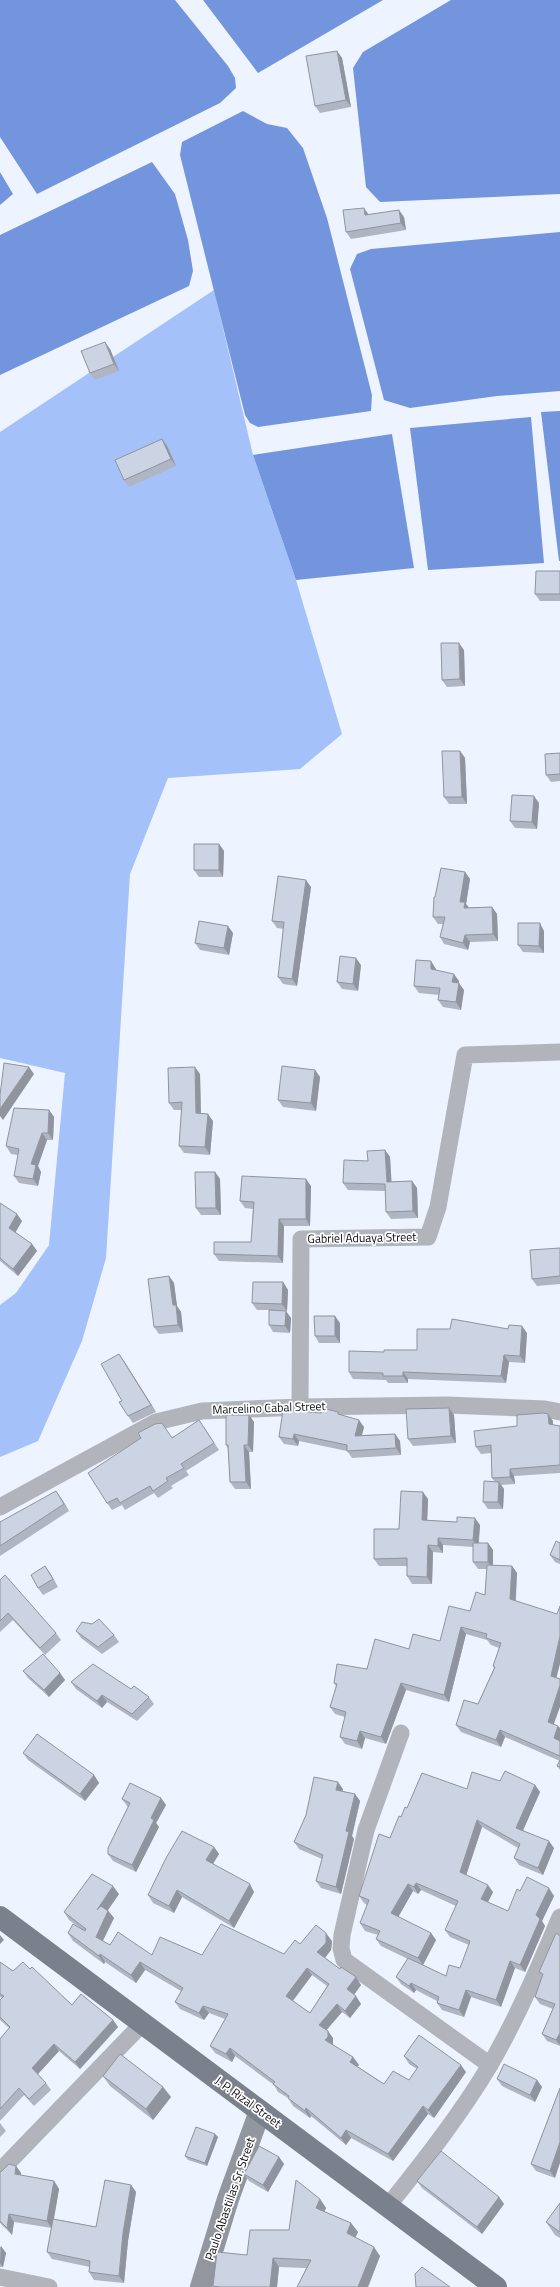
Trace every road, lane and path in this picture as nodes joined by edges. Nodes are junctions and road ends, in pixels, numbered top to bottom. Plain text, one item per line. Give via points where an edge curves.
1 (560, 1052) edge
2 (300, 1407) junction
3 (560, 1412) edge
4 (0, 1507) edge
5 (401, 1733) dead end
6 (560, 1917) edge
7 (0, 1918) edge
8 (142, 2024) junction
9 (490, 2065) junction
10 (260, 2111) junction
11 (0, 2171) edge
12 (388, 2206) junction
13 (0, 2277) edge
14 (49, 2287) edge
15 (201, 2287) edge
16 (496, 2287) edge

1 - 2 street, Gabriel Aduaya Street via 465,1055 438,1207 428,1237 301,1239
2 - 3 street, Marcelino Cabal Street via 448,1405 545,1409
2 - 4 street, Marcelino Cabal Street via 202,1411 156,1422
5 - 9 street via 366,1830 342,1935 341,1948 344,1960
6 - 9 street via 534,1980
7 - 8 main road, J. P. Rizal Street
8 - 10 main road, J. P. Rizal Street
8 - 11 street
9 - 12 street via 446,2132
10 - 12 main road, J. P. Rizal Street
10 - 15 main road, Paulo Abastillas Sr. Street via 228,2199
12 - 16 main road, J. P. Rizal Street
13 - 14 street

